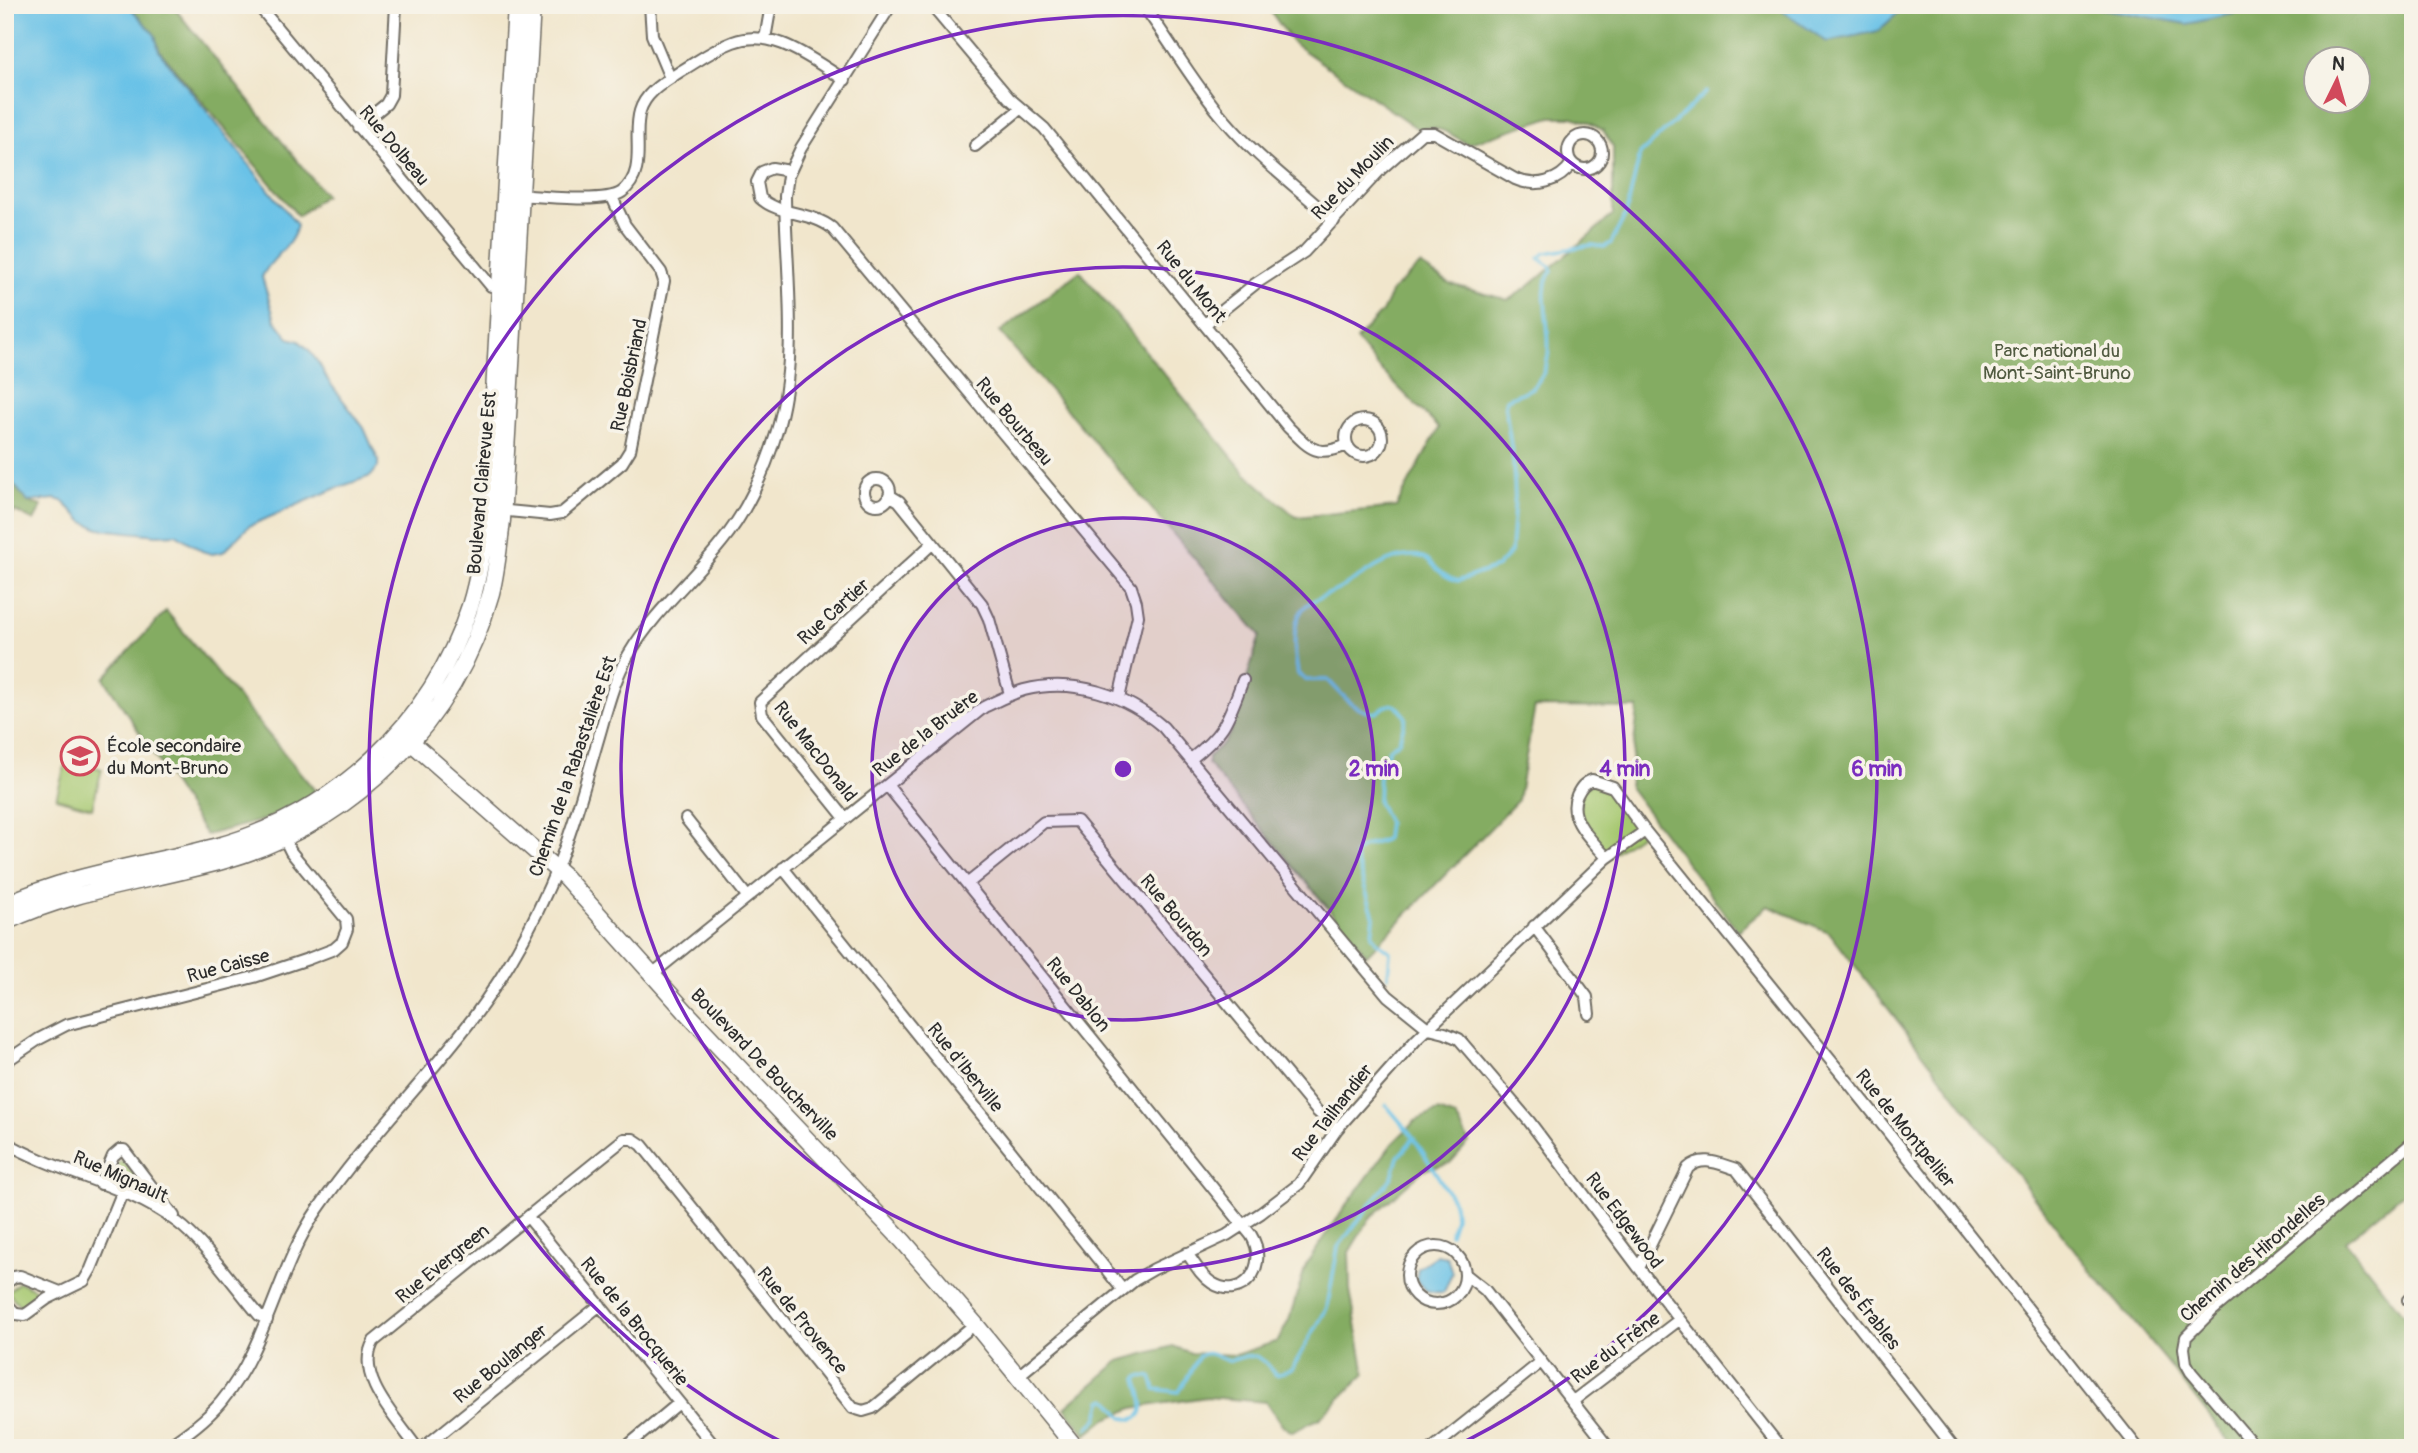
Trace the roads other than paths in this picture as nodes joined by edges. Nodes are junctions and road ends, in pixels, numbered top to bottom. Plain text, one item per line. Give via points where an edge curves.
1 (258, 5) edge
2 (396, 5) edge
3 (516, 5) edge
4 (532, 5) edge
5 (650, 5) edge
6 (771, 5) edge
7 (891, 5) edge
8 (931, 5) edge
9 (1143, 5) edge
10 (765, 39) junction
11 (670, 78) junction
12 (845, 80) junction
13 (1020, 109) junction
14 (358, 127) junction
15 (975, 146) dead end
16 (1572, 163) dead end
17 (790, 171) junction
18 (505, 194) junction
19 (522, 195) junction
20 (612, 197) junction
21 (785, 211) junction
22 (1334, 221) junction
23 (508, 289) junction
24 (1205, 324) junction
25 (1347, 445) dead end
26 (889, 495) dead end
27 (495, 510) junction
28 (933, 543) junction
29 (1243, 680) dead end
30 (1010, 694) junction
31 (1119, 698) junction
32 (759, 706) joint
33 (405, 738) junction
34 (1191, 759) junction
35 (887, 785) junction
36 (845, 818) junction
37 (686, 819) dead end
38 (1645, 831) junction
39 (284, 838) junction
40 (1607, 858) junction
41 (783, 868) junction
42 (556, 870) junction
43 (967, 884) junction
44 (747, 896) junction
45 (5, 905) edge
46 (5, 922) edge
47 (1534, 926) junction
48 (652, 975) junction
49 (1589, 1013) dead end
50 (1429, 1029) junction
51 (5, 1062) edge
52 (1337, 1129) junction
53 (629, 1138) joint
54 (5, 1142) edge
55 (2413, 1142) edge
56 (101, 1184) junction
57 (122, 1193) junction
58 (528, 1217) junction
59 (180, 1224) junction
60 (1243, 1224) junction
61 (1187, 1253) junction
62 (1639, 1268) junction
63 (1465, 1274) junction
64 (5, 1283) edge
65 (1122, 1289) junction
66 (60, 1292) junction
67 (5, 1302) edge
68 (600, 1305) junction
69 (267, 1320) junction
70 (1679, 1320) junction
71 (975, 1324) junction
72 (1541, 1362) junction
73 (1018, 1376) junction
74 (1573, 1401) junction
75 (679, 1403) junction
76 (1445, 1438) junction
77 (166, 1448) edge
78 (417, 1448) edge
79 (423, 1448) edge
80 (625, 1448) edge
81 (716, 1448) edge
82 (1076, 1448) edge
83 (1433, 1448) edge
84 (1453, 1448) edge
85 (1609, 1448) edge
86 (1781, 1448) edge
87 (1954, 1448) edge
88 (2138, 1448) edge
89 (2256, 1448) edge

1 - 14 street, Rue Dolbeau
2 - 14 street via 391,97
3 - 18 street, Boulevard Clairevue Est
4 - 19 street, Boulevard Clairevue Est
5 - 11 street via 652,35
6 - 10 street
7 - 12 street, Chemin de la Rabastalière Est
8 - 13 street, Rue du Mont
9 - 22 street via 1225,120 1269,166
10 - 11 street via 725,45
10 - 12 street via 793,48
11 - 20 street via 642,105 635,175
12 - 17 street, Chemin de la Rabastalière Est
13 - 15 street
13 - 24 street, Rue du Mont via 1044,128
14 - 23 street, Rue Dolbeau via 491,286
16 - 22 street, Rue du Moulin via 1564,175 1523,183 1425,132 1381,169
17 - 21 street, Chemin de la Rabastalière Est
17 - 21 street via 766,169 757,182 762,200
18 - 19 street
18 - 23 street, Boulevard Clairevue Est
19 - 20 street
19 - 23 street, Boulevard Clairevue Est
20 - 27 street, Rue Boisbriand via 625,225 664,281 630,450 622,463 566,511 551,515
21 - 31 street, Rue Bourbeau via 820,219 835,231 1131,587 1138,616
21 - 42 street, Chemin de la Rabastalière Est via 789,326 784,398 775,436 731,530 658,613 623,666
22 - 24 street, Rue du Moulin via 1296,258
23 - 27 street, Boulevard Clairevue Est
24 - 25 street, Rue du Mont via 1300,440 1322,452
26 - 28 street
27 - 33 street, Boulevard Clairevue Est via 463,624
28 - 30 street via 985,609
28 - 32 street, Rue Cartier
29 - 34 street via 1225,726
30 - 31 street, Rue de la Bruère via 1067,686
30 - 35 street, Rue de la Bruère via 984,707
31 - 34 street, Rue de la Bruère via 1149,715
32 - 36 street, Rue MacDonald
33 - 39 street, Boulevard Clairevue Est via 357,794
33 - 42 street, Boulevard De Boucherville
33 - 45 street, Boulevard Clairevue Est via 315,804 271,827
34 - 50 street, Rue de la Bruère via 1388,996
35 - 36 street, Rue de la Bruère
35 - 43 street, Rue Dablon
36 - 41 street, Rue de la Bruère
37 - 44 street
38 - 40 street, Rue Tailhandier
38 - 40 street, Rue de Montpellier via 1613,787 1601,781 1586,782 1574,801 1574,812
38 - 88 street, Rue de Montpellier
39 - 46 street, Boulevard Clairevue Est via 224,860 64,900
39 - 51 street, Rue Caisse via 346,919 347,933 340,945 275,971 66,1025
40 - 47 street, Rue Tailhandier
41 - 44 street, Rue de la Bruère
41 - 65 street, Rue d'Iberville
42 - 48 street, Boulevard De Boucherville
42 - 69 street, Chemin de la Rabastalière Est via 489,995 312,1218
43 - 52 street, Rue Bourdon via 1044,822 1076,821 1317,1111
43 - 60 street, Rue Dablon
44 - 48 street, Rue de la Bruère
47 - 49 street via 1587,997
47 - 50 street, Rue Tailhandier
48 - 71 street, Boulevard De Boucherville via 885,1221
50 - 52 street, Rue Tailhandier
50 - 62 street, Rue Edgewood via 1459,1039 1530,1121
52 - 60 street, Rue Tailhandier via 1299,1184
53 - 58 street, Rue Evergreen via 609,1149
53 - 71 street, Rue de Provence via 642,1145 853,1408 863,1411 876,1406
54 - 56 street, Rue Mignault
55 - 89 street, Chemin des Hirondelles via 2186,1337 2184,1353 2191,1371
56 - 57 street, Rue Mignault
56 - 59 street via 114,1153 124,1150
57 - 59 street, Rue Mignault
57 - 66 street via 88,1276 78,1286
58 - 68 street, Rue de la Brocquerie
58 - 78 street, Rue Evergreen via 372,1345 367,1359 370,1378
59 - 69 street, Rue Mignault
60 - 61 street, Rue Tailhandier
60 - 61 street, Rue Dablon via 1259,1255 1255,1272 1242,1284 1213,1283
61 - 65 street, Rue Tailhandier
62 - 70 street, Rue Edgewood
62 - 87 street, Rue des Érables via 1688,1168 1707,1160 1735,1169
63 - 63 street via 1450,1249 1430,1246 1413,1257 1406,1275 1418,1299 1436,1304 1453,1299
63 - 72 street via 1485,1290
64 - 66 street via 20,1276
65 - 73 street, Rue Tailhandier
66 - 67 street via 23,1315 14,1313
68 - 75 street, Rue de la Brocquerie
68 - 79 street, Rue Boulanger
69 - 77 street, Chemin de la Rabastalière Est via 224,1399
70 - 74 street, Rue du Frêne
70 - 86 street, Rue Edgewood
71 - 73 street, Boulevard De Boucherville
72 - 74 street
72 - 76 street
73 - 82 street, Boulevard De Boucherville
74 - 85 street
75 - 80 street
75 - 81 street, Rue de la Brocquerie
76 - 83 street
76 - 84 street

